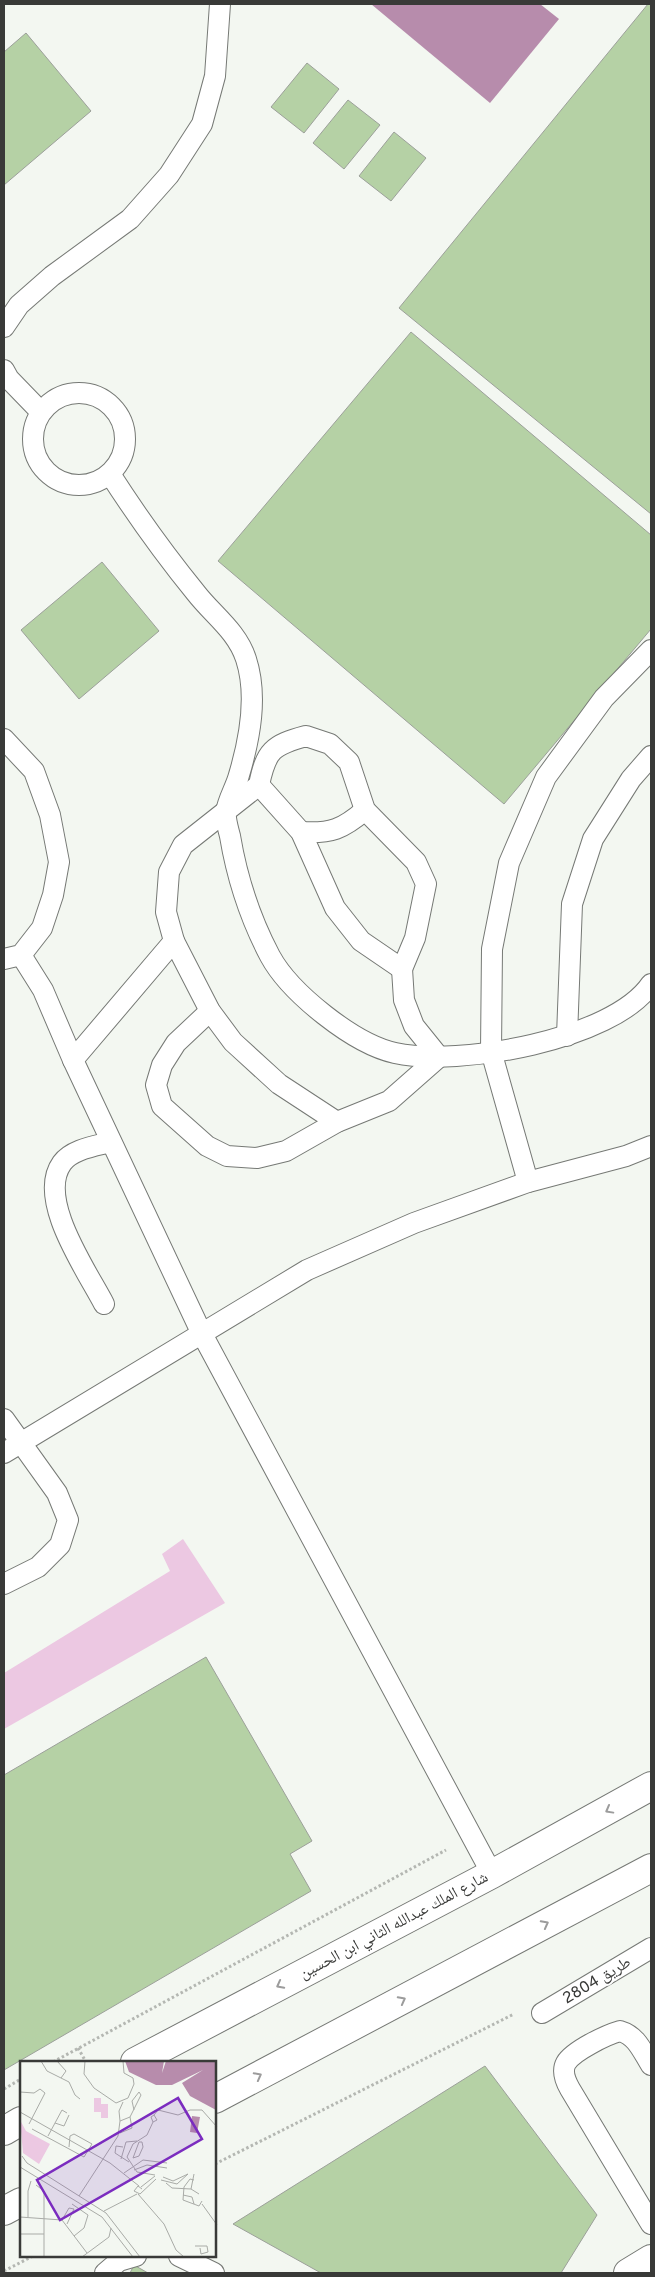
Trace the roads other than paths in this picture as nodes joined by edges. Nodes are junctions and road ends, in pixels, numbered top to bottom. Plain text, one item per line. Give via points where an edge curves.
1 (220, 4) edge
2 (4, 327) edge
3 (4, 370) edge
4 (40, 411) junction
5 (110, 474) junction
6 (651, 650) edge
7 (4, 739) edge
8 (651, 756) edge
9 (260, 785) junction
10 (365, 810) junction
11 (226, 812) junction
12 (301, 832) junction
13 (174, 942) junction
14 (12, 957) edge
15 (402, 969) junction
16 (651, 984) edge
17 (210, 1011) junction
18 (567, 1036) junction
19 (491, 1051) junction
20 (439, 1057) junction
21 (73, 1060) junction
22 (337, 1122) junction
23 (111, 1142) junction
24 (651, 1146) edge
25 (651, 1155) edge
26 (626, 1156) junction
27 (528, 1182) junction
28 (104, 1304) dead end
29 (200, 1332) junction
30 (4, 1419) edge
31 (12, 1449) edge
32 (4, 1584) edge
33 (651, 1786) edge
34 (651, 1868) edge
35 (492, 1874) junction
36 (651, 1948) edge
37 (542, 2013) road end
38 (136, 2061) edge
39 (651, 2065) edge
40 (216, 2098) edge
41 (20, 2123) edge
42 (4, 2131) edge
43 (20, 2203) edge
44 (4, 2212) edge
45 (651, 2224) edge
46 (133, 2257) edge
47 (181, 2257) edge
48 (651, 2259) edge
49 (105, 2273) edge
50 (214, 2273) edge
51 (628, 2273) edge

1 - 2 lane via 216,76 202,124 169,175 130,219 52,276 19,305
3 - 4 lane
4 - 5 lane via 32,437 38,464 58,482 86,486
4 - 5 lane via 57,397 79,391 101,397 118,412 126,433 123,456
5 - 11 lane via 142,524 202,601 233,633 246,658 253,694 249,730 240,774
6 - 19 lane via 604,698 546,777 509,863 492,949
7 - 14 lane via 34,771 50,815 59,862 42,928
8 - 18 lane via 631,779 593,839 572,904
9 - 10 lane via 264,760 282,742 306,736 330,744 349,762
9 - 11 lane
9 - 12 lane
10 - 12 lane via 330,832
10 - 15 lane via 416,862 426,884 415,938
11 - 13 lane via 183,845 169,872 166,912
11 - 20 lane via 236,870 253,919 272,959 306,1000 354,1036 395,1053
12 - 15 lane via 334,908 361,941
13 - 17 lane
13 - 21 lane
14 - 21 lane via 43,990
15 - 20 lane via 404,1000 414,1026
16 - 18 lane via 644,994 606,1020
17 - 22 lane via 233,1042 279,1084
17 - 22 lane via 176,1043 162,1065 156,1085 162,1106 208,1146 227,1156 257,1158 286,1151
18 - 19 lane via 515,1049
19 - 20 lane
19 - 27 lane
20 - 22 lane via 389,1101
21 - 23 lane
23 - 28 lane via 75,1153 62,1163 56,1180 55,1199 62,1221
23 - 29 lane
24 - 26 lane
25 - 26 lane
26 - 27 lane
27 - 29 lane via 414,1223 307,1270
29 - 31 lane
29 - 35 lane
30 - 31 lane
31 - 32 lane via 57,1493 68,1520 60,1545 38,1567
33 -> 35 main road, شارع الملك عبدالله الثاني ابن الحسين
40 -> 34 main road
35 -> 38 main road, شارع الملك عبدالله الثاني ابن الحسين
36 - 37 lane, طريق 2804
39 - 45 lane via 636,2040 620,2031 574,2055 566,2064 564,2073 570,2089
41 - 42 main road
43 - 44 main road
46 - 49 lane via 119,2261
47 - 50 lane
48 - 51 main road

